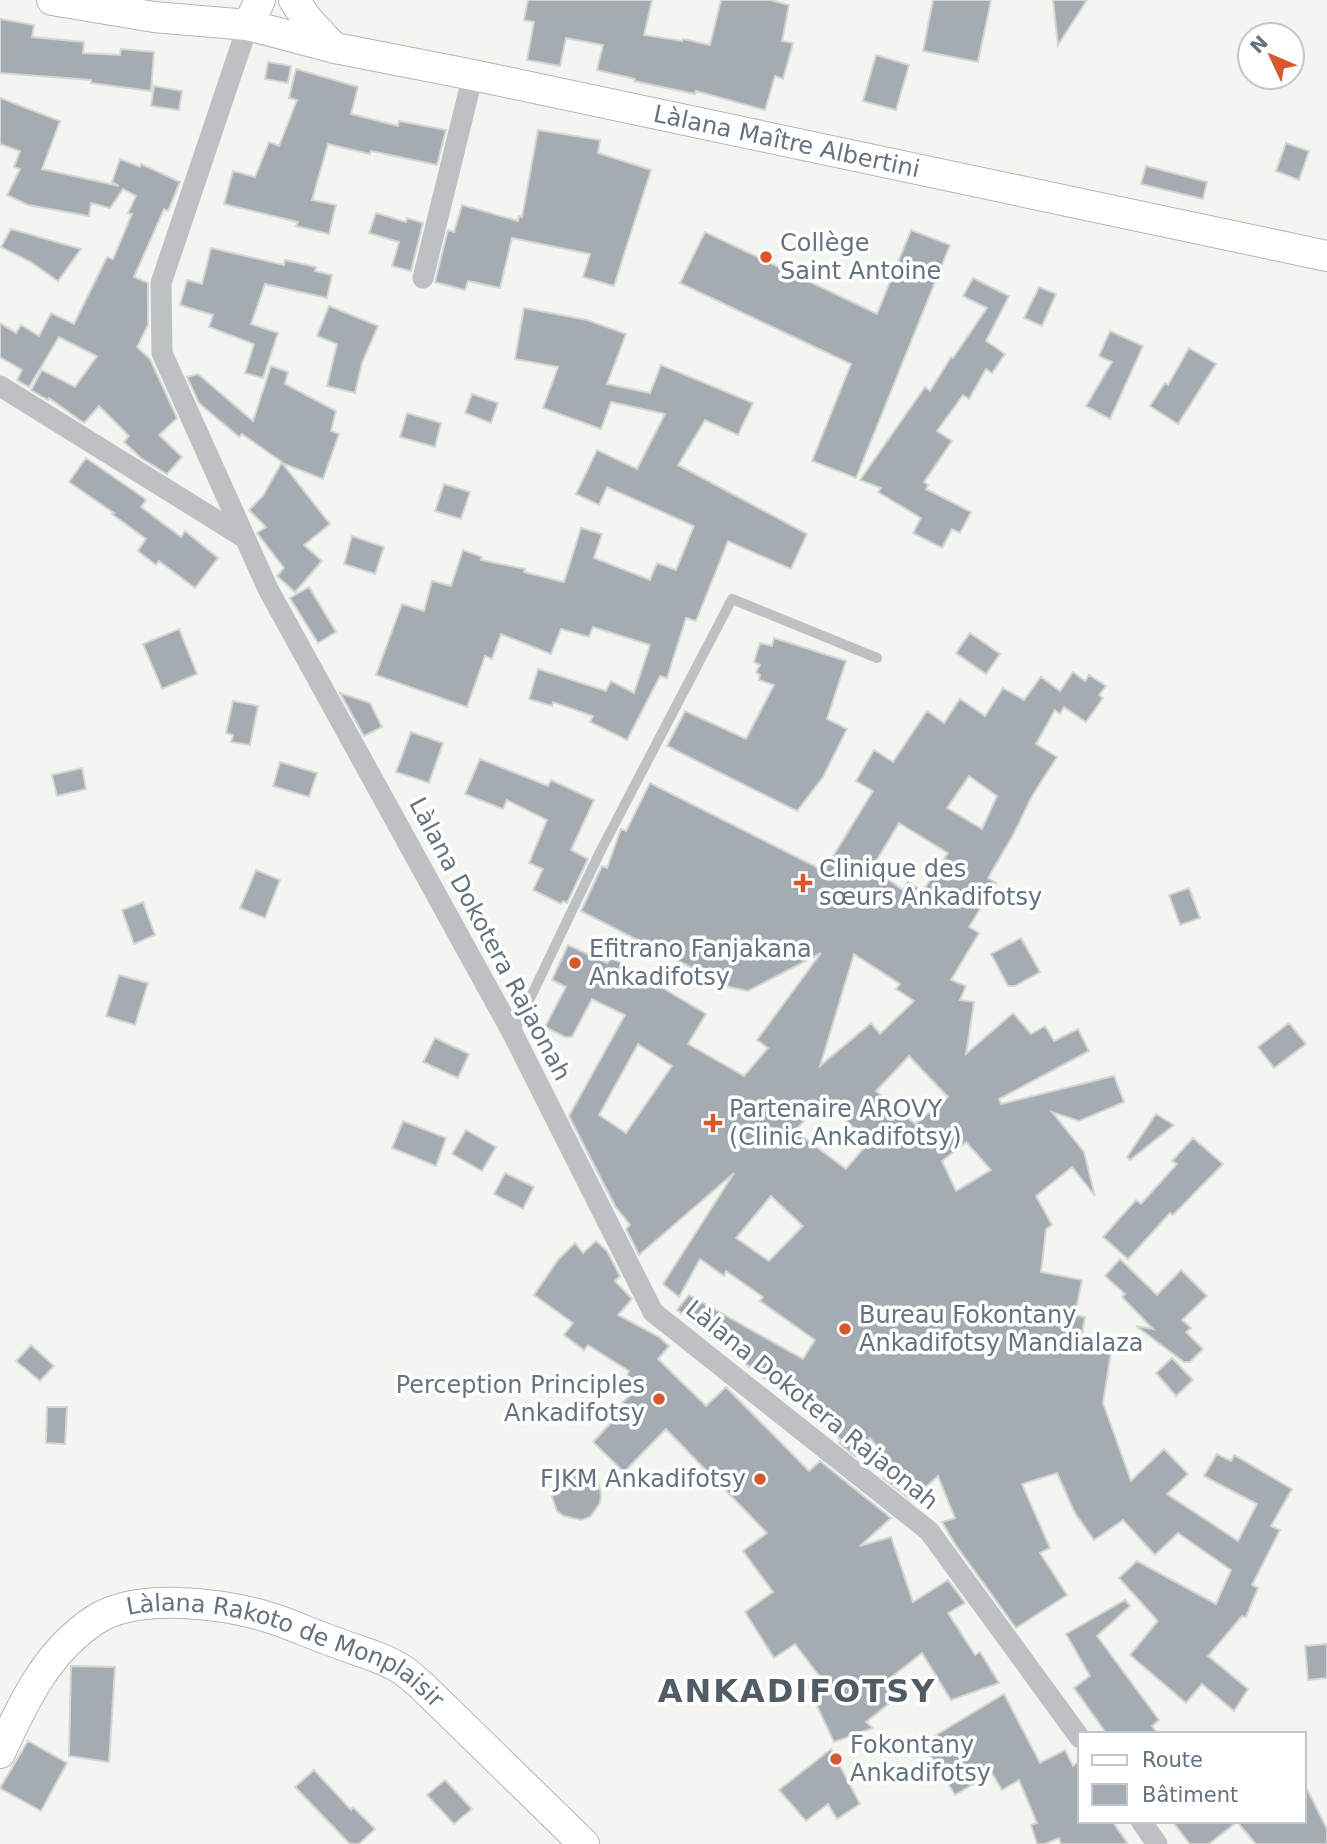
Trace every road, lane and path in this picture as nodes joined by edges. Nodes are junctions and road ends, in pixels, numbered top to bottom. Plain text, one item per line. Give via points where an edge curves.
1 (52, 0) edge
2 (294, 0) edge
3 (254, 13) edge
4 (335, 48) junction
5 (473, 75) junction
6 (1327, 256) edge
7 (423, 278) dead end
8 (0, 386) edge
9 (245, 538) junction
10 (877, 658) dead end
11 (513, 1034) junction
12 (1078, 1735) edge
13 (0, 1753) edge
14 (1142, 1823) edge
15 (584, 1844) edge
16 (1157, 1844) edge

1 - 3 main road, Làlana Maître Albertini via 154,17
2 - 4 main road
3 - 4 main road, Làlana Maître Albertini
3 - 9 street, Làlana Dokotera Rajaonah via 161,283 162,353
4 - 5 main road, Làlana Maître Albertini
5 - 6 main road, Làlana Maître Albertini
5 - 7 street
8 - 9 street
9 - 11 street, Làlana Dokotera Rajaonah via 268,589
10 - 11 lane via 732,599 601,850
11 - 12 street, Làlana Dokotera Rajaonah via 653,1312 929,1531
13 - 15 main road, Làlana Rakoto de Monplaisir via 38,1677 59,1651 96,1619 155,1604 247,1612 400,1668
14 - 16 street

